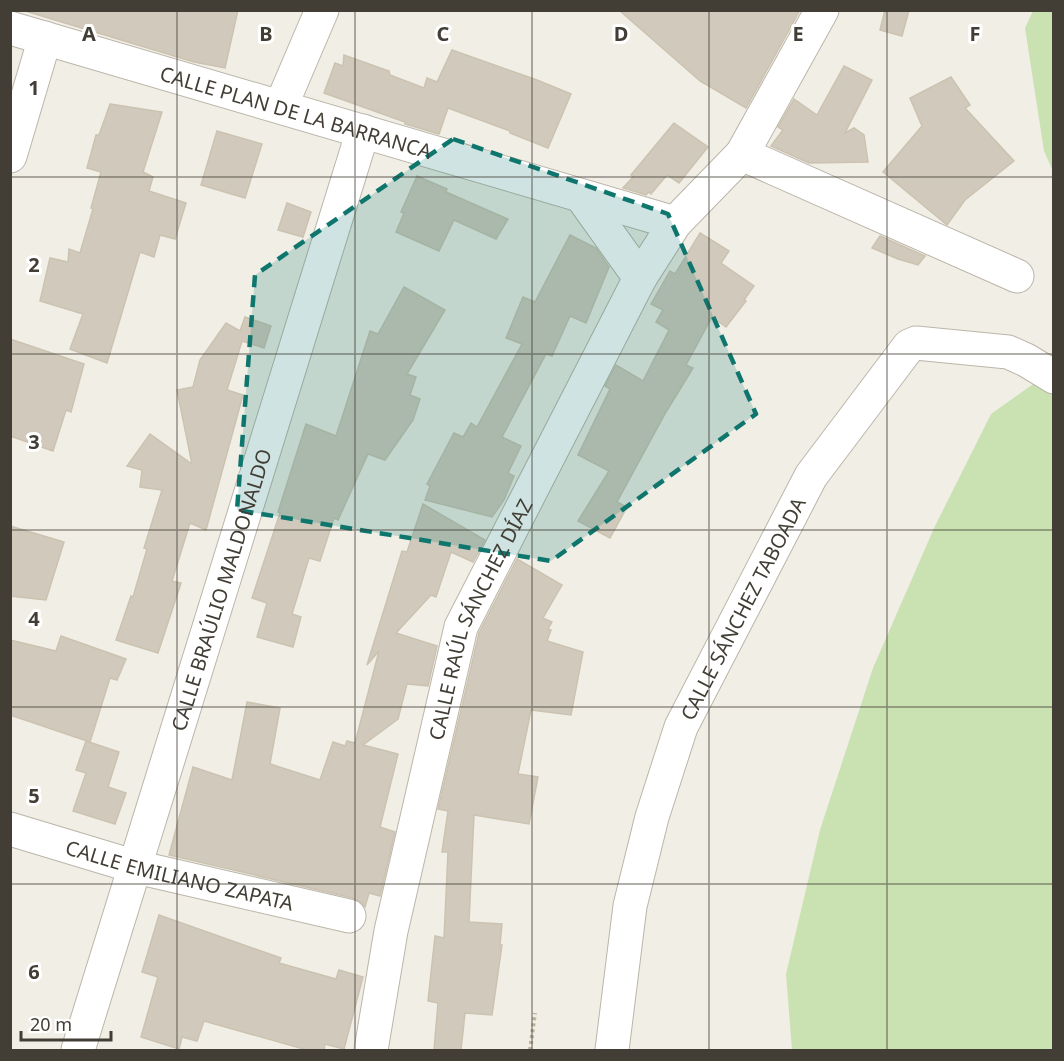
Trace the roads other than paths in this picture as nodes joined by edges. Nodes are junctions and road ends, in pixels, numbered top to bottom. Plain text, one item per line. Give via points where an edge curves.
1 (322, 10) edge
2 (822, 10) edge
3 (10, 28) edge
4 (45, 38) junction
5 (281, 106) junction
6 (363, 131) junction
7 (742, 154) junction
8 (10, 156) edge
9 (582, 197) junction
10 (675, 223) junction
11 (1017, 276) dead end
12 (640, 278) junction
13 (1053, 377) edge
14 (10, 829) edge
15 (136, 867) junction
16 (349, 916) dead end
17 (78, 1050) edge
18 (371, 1050) edge
19 (612, 1050) edge

1 - 5 street
2 - 7 street, CALLE RAÚL SÁNCHEZ DÍAZ
3 - 4 street, CALLE PLAN DE LA BARRANCA
4 - 5 street, CALLE PLAN DE LA BARRANCA
4 - 8 street
5 - 6 street, CALLE PLAN DE LA BARRANCA
6 - 9 street, CALLE PLAN DE LA BARRANCA
6 - 15 street, CALLE BRAÚLIO MALDONALDO
7 - 10 street, CALLE RAÚL SÁNCHEZ DÍAZ
7 - 11 street
9 - 10 street, CALLE PLAN DE LA BARRANCA
9 - 12 street
10 - 12 street, CALLE RAÚL SÁNCHEZ DÍAZ
12 - 18 street, CALLE RAÚL SÁNCHEZ DÍAZ via 461,627 391,931
13 - 19 street, CALLE SÁNCHEZ TABOADA via 1008,352 916,343 909,346 811,477 681,727 652,817 630,906
14 - 15 street, CALLE EMILIANO ZAPATA
15 - 16 street, CALLE EMILIANO ZAPATA
15 - 17 street, CALLE BRAÚLIO MALDONALDO

